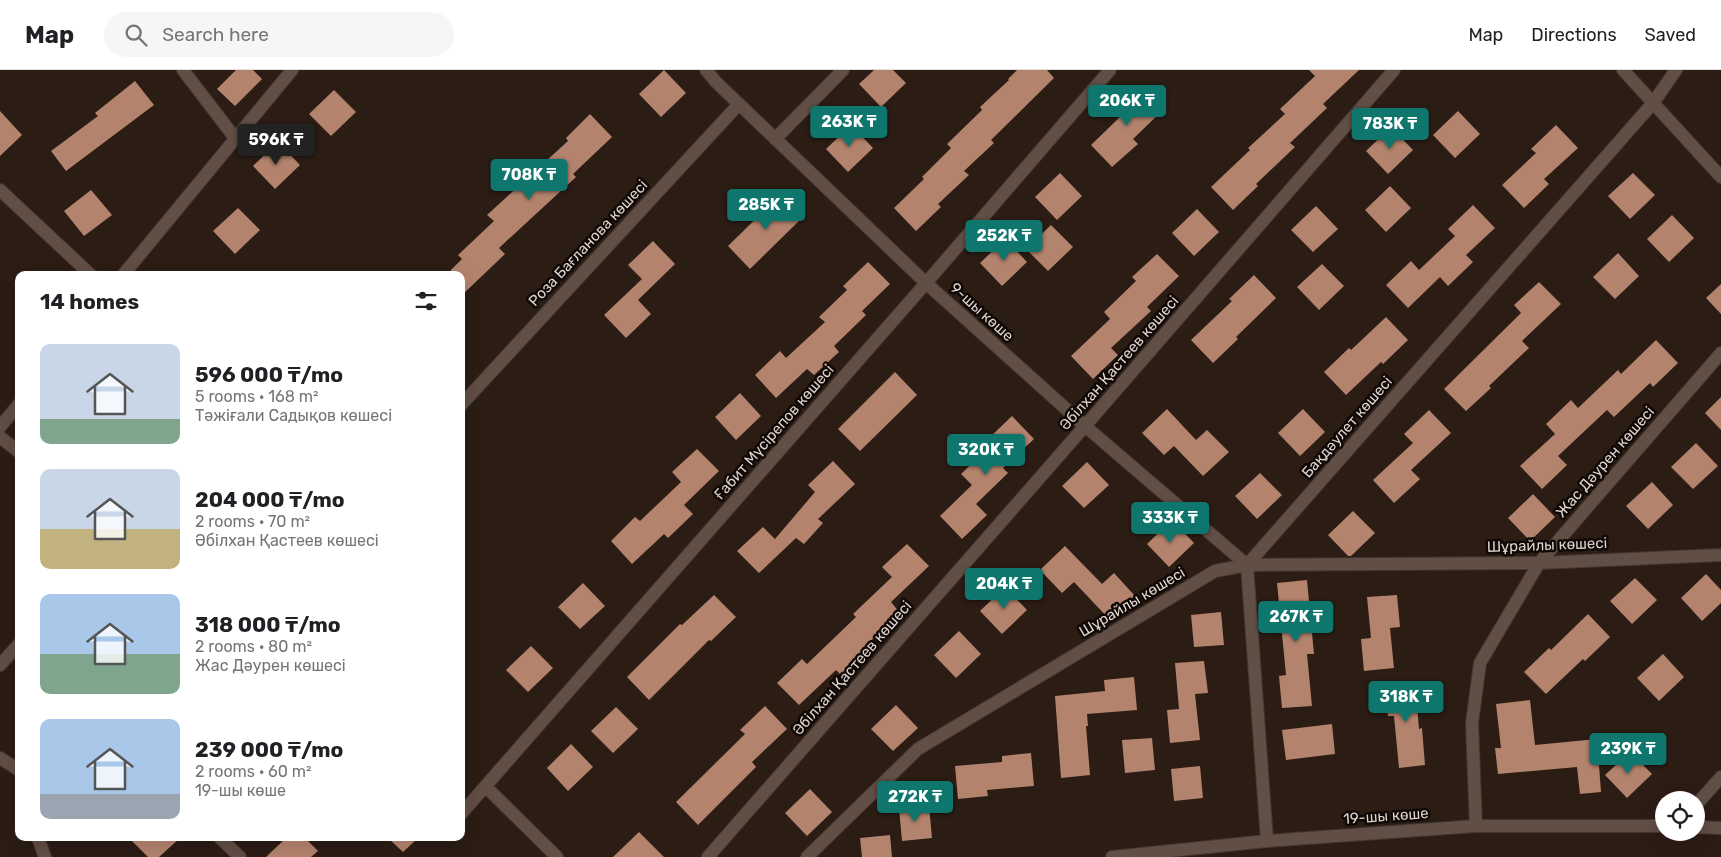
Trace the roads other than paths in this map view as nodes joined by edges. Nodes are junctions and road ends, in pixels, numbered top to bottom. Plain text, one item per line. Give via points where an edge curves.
1 (183, 70) edge
2 (292, 70) edge
3 (706, 70) edge
4 (843, 70) edge
5 (1110, 70) edge
6 (1394, 70) edge
7 (1623, 70) edge
8 (1676, 70) edge
9 (1654, 103) junction
10 (739, 104) junction
11 (235, 138) junction
12 (775, 139) junction
13 (1721, 177) edge
14 (0, 190) edge
15 (87, 271) edge
16 (126, 271) edge
17 (926, 283) junction
18 (1721, 353) edge
19 (465, 401) edge
20 (15, 409) edge
21 (1085, 426) junction
22 (0, 427) edge
23 (0, 438) edge
24 (15, 449) edge
25 (1721, 555) edge
26 (1539, 563) junction
27 (1247, 565) junction
28 (15, 648) edge
29 (0, 665) edge
30 (0, 758) edge
31 (15, 767) edge
32 (1721, 778) edge
33 (486, 787) junction
34 (1705, 795) edge
35 (465, 810) edge
36 (1476, 826) junction
37 (1655, 826) edge
38 (1705, 827) edge
39 (1721, 828) edge
40 (39, 841) edge
41 (223, 841) edge
42 (1267, 841) junction
43 (44, 857) edge
44 (240, 857) edge
45 (557, 857) edge
46 (708, 857) edge
47 (807, 857) edge
48 (1112, 857) edge

1 - 11 street
2 - 11 street
3 - 10 street, 9-шы көше
4 - 12 street
5 - 17 street, Ғабит Мүсірепов көшесi
6 - 21 street, Әбілхан Қастеев көшесi
7 - 9 street
8 - 9 street, Бақдәулет көшесi
9 - 13 street
9 - 27 street, Бақдәулет көшесi
10 - 12 street, 9-шы көше
10 - 19 street, Роза Бағланова көшесi
11 - 16 street
12 - 17 street, 9-шы көше
14 - 15 street
17 - 21 street, 9-шы көше
17 - 33 street, Ғабит Мүсірепов көшесi
18 - 26 street, Жас Дәурен көшесі
20 - 22 street
21 - 27 street, 9-шы көше
21 - 46 street, Әбілхан Қастеев көшесi
23 - 24 street
25 - 26 street, Шұрайлы көшесі
26 - 27 street, Шұрайлы көшесі
26 - 36 street, Жас Дәурен көшесі via 1480,663 1472,723
27 - 42 street
27 - 47 street, Шұрайлы көшесі via 1215,571 918,749
28 - 29 street
30 - 31 street
32 - 34 street
33 - 35 street, Ғабит Мүсірепов көшесi
33 - 45 street
36 - 37 street, 19-шы көше
36 - 42 street, 19-шы көше
38 - 39 street
40 - 43 street
41 - 44 street
42 - 48 street, 19-шы көше

